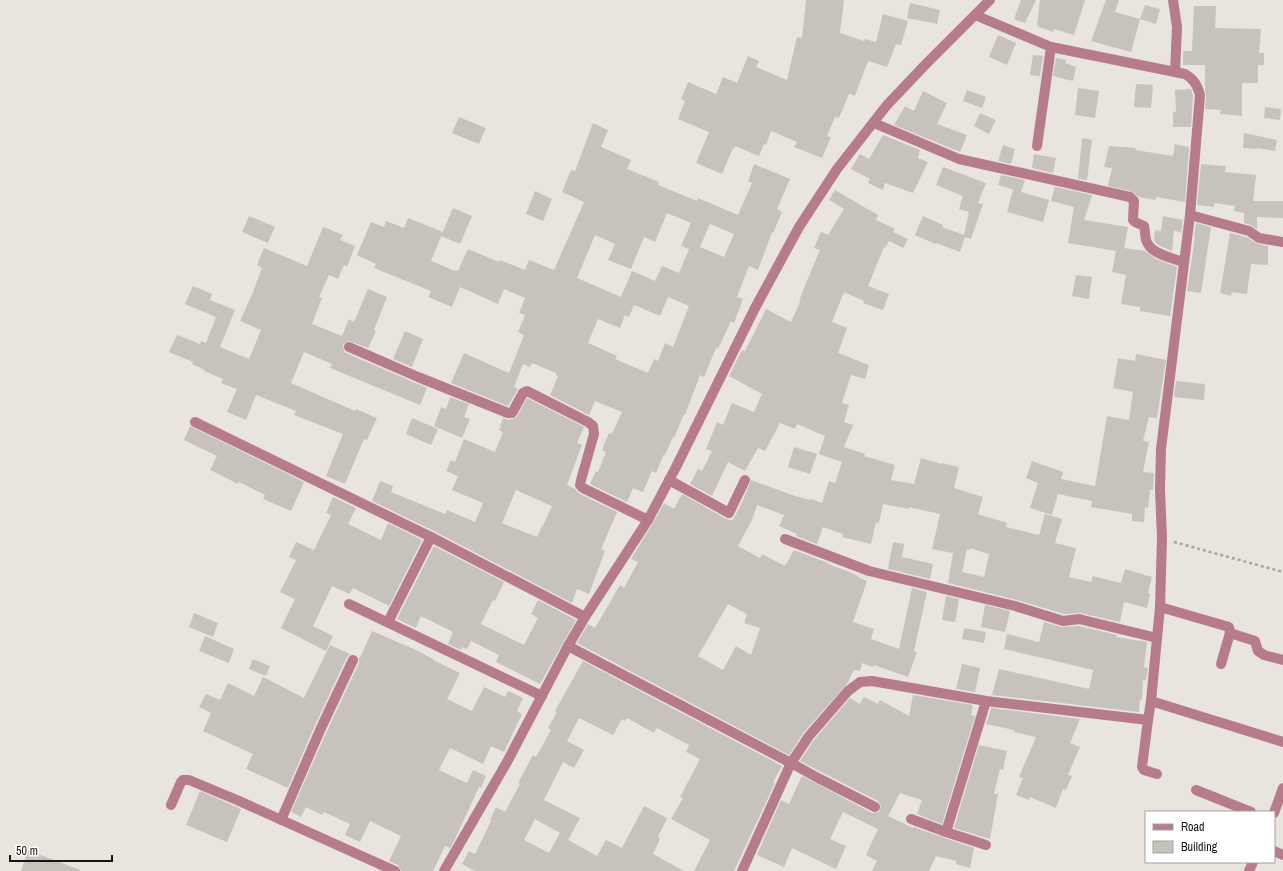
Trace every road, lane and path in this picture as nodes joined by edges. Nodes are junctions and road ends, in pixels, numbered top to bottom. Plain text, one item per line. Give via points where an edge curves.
1 (990, 0) edge
2 (1173, 0) edge
3 (975, 15) junction
4 (1050, 47) junction
5 (1175, 72) junction
6 (874, 123) junction
7 (1037, 146) dead end
8 (1190, 215) junction
9 (1283, 242) edge
10 (1184, 262) junction
11 (349, 347) dead end
12 (195, 422) dead end
13 (669, 480) junction
14 (745, 480) dead end
15 (648, 520) junction
16 (432, 537) junction
17 (1162, 538) junction
18 (785, 540) dead end
19 (1283, 572) edge
20 (349, 604) dead end
21 (1160, 607) junction
22 (585, 617) junction
23 (388, 622) junction
24 (1230, 633) junction
25 (1158, 638) junction
26 (568, 646) junction
27 (353, 660) dead end
28 (1283, 660) edge
29 (1220, 664) dead end
30 (542, 696) junction
31 (986, 701) junction
32 (1151, 701) junction
33 (1148, 720) junction
34 (1283, 742) edge
35 (791, 763) junction
36 (1157, 774) dead end
37 (1283, 788) edge
38 (1196, 790) dead end
39 (171, 805) dead end
40 (875, 807) dead end
41 (1248, 811) edge
42 (1275, 811) edge
43 (911, 819) dead end
44 (281, 820) junction
45 (946, 832) junction
46 (986, 845) dead end
47 (394, 871) edge
48 (444, 871) edge
49 (742, 871) edge

1 - 3 street
2 - 5 street via 1177,27
3 - 4 street
3 - 6 street via 892,99
4 - 5 street
4 - 7 street
5 - 8 street via 1192,78 1200,95
6 - 10 street via 959,159 1130,196 1134,201 1133,220 1144,226 1148,246 1163,255
6 - 13 street via 838,169 799,227 755,308
8 - 9 street via 1249,231 1260,238
8 - 10 street
10 - 17 street via 1161,450
11 - 15 street via 418,378 508,413 512,414 523,392 527,391 588,422 593,426 594,434 580,485
12 - 16 street
13 - 14 street via 729,513
13 - 15 street
15 - 22 street
16 - 22 street
16 - 23 street
17 - 19 path
17 - 21 street
18 - 25 street via 869,570 1015,606 1063,621 1079,619
20 - 23 street
21 - 24 street via 1229,628
21 - 25 street
22 - 26 street
23 - 30 street
24 - 28 street via 1255,641 1258,651
24 - 29 street
25 - 32 street
26 - 30 street
26 - 35 street
27 - 44 street
30 - 48 street
31 - 33 street
31 - 35 street via 860,682 848,691 809,736
31 - 45 street
32 - 33 street
32 - 34 street
33 - 36 street via 1142,767
35 - 40 street
35 - 49 street
37 - 42 street
38 - 41 street
39 - 44 street via 181,782 186,780
43 - 45 street
44 - 47 street
45 - 46 street

